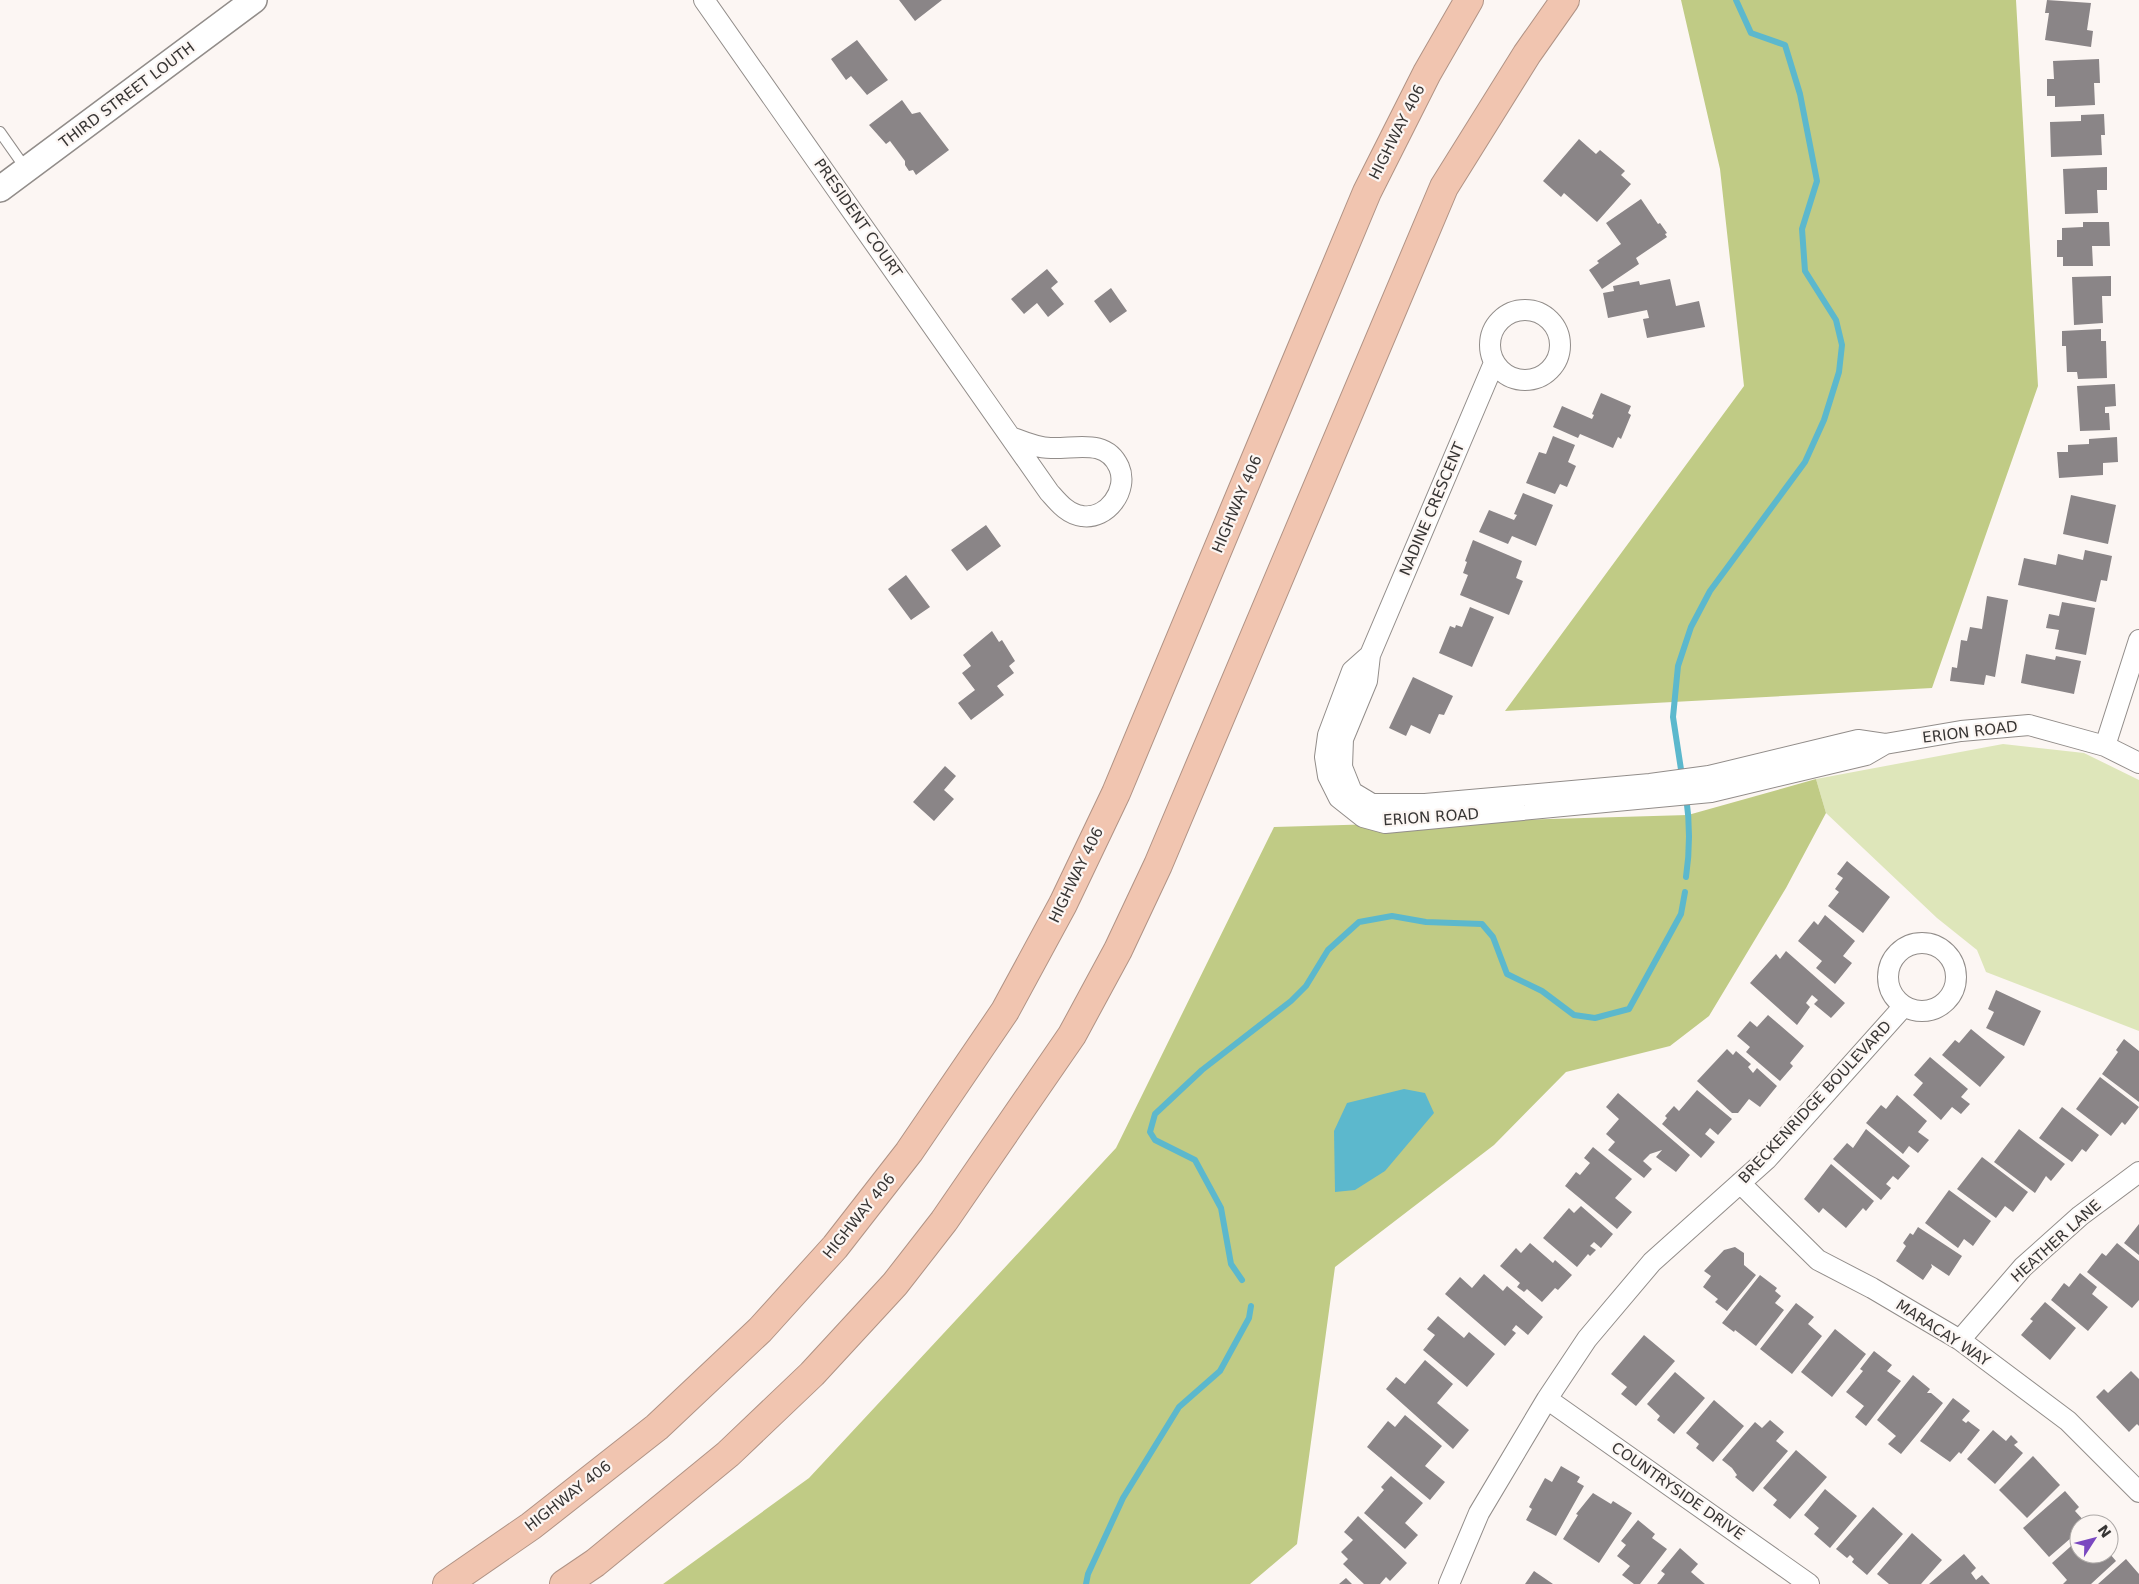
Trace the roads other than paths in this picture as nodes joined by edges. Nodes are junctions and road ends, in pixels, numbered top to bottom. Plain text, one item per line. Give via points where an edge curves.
1 (254, 0) edge
2 (704, 0) edge
3 (1469, 0) edge
4 (1565, 0) edge
5 (0, 132) edge
6 (27, 170) junction
7 (0, 190) edge
8 (1494, 363) dead end
9 (1011, 436) junction
10 (2139, 640) edge
11 (1370, 655) joint
12 (2105, 746) junction
13 (2139, 763) edge
14 (1904, 1006) dead end
15 (2139, 1172) edge
16 (1740, 1183) junction
17 (1960, 1340) junction
18 (1547, 1399) junction
19 (2139, 1492) edge
20 (447, 1584) edge
21 (564, 1584) edge
22 (1449, 1584) edge
23 (1809, 1584) edge

1 - 6 street, THIRD STREET LOUTH
2 - 9 street, PRESIDENT COURT
3 - 20 highway, HIGHWAY 406 via 1427,72 1367,192 1116,793 1063,904 1005,1011 909,1152 835,1247 760,1330 657,1426 531,1526
4 - 21 highway via 1527,54 1444,187 1158,865 1118,950 1072,1035 944,1221 895,1284 830,1355 728,1454 595,1563
5 - 6 lane
6 - 7 street, THIRD STREET LOUTH
8 - 11 street, NADINE CRESCENT
9 - 9 street, PRESIDENT COURT via 1049,492 1064,508 1092,516 1117,498 1121,474 1113,458 1104,450 1090,446 1039,447
10 - 12 street
11 - 12 street, ERION ROAD via 1352,671 1328,735 1325,757 1328,776 1338,798 1363,817 1385,823 1710,784 1858,740 1884,744 1961,731 2029,725
12 - 13 street, ERION ROAD
14 - 16 street, BRECKENRIDGE BOULEVARD via 1767,1159
15 - 17 street, HEATHER LANE via 2080,1216 2023,1267
16 - 17 street, MARACAY WAY via 1818,1260
16 - 18 street, BRECKENRIDGE BOULEVARD via 1652,1262 1587,1339
17 - 19 street, MARACAY WAY via 2068,1421
18 - 22 street, BRECKENRIDGE BOULEVARD via 1479,1513
18 - 23 street, COUNTRYSIDE DRIVE

